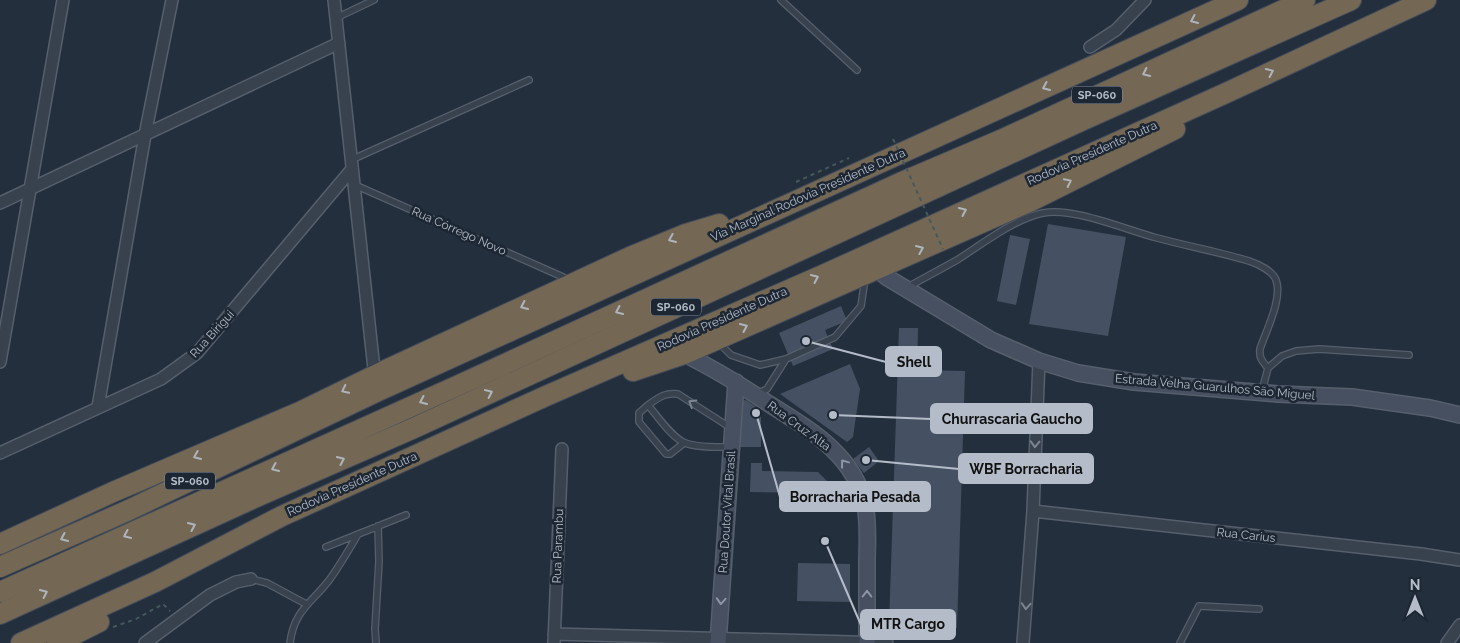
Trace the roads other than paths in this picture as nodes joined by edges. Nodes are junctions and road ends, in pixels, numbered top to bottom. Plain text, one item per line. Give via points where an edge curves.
1 (62, 0) edge
2 (172, 0) edge
3 (334, 0) edge
4 (374, 0) edge
5 (781, 0) edge
6 (1145, 0) edge
7 (1238, 0) edge
8 (1305, 0) edge
9 (1351, 0) edge
10 (1426, 0) edge
11 (336, 18) junction
12 (339, 43) junction
13 (1090, 47) dead end
14 (857, 70) dead end
15 (529, 80) dead end
16 (1226, 93) junction
17 (145, 135) junction
18 (352, 164) junction
19 (902, 182) junction
20 (355, 184) junction
21 (29, 190) junction
22 (0, 203) edge
23 (770, 212) junction
24 (871, 270) junction
25 (563, 276) dead end
26 (905, 288) junction
27 (712, 342) junction
28 (684, 354) junction
29 (1409, 355) dead end
30 (786, 359) junction
31 (1039, 361) junction
32 (0, 362) edge
33 (713, 368) junction
34 (1268, 368) junction
35 (374, 369) dead end
36 (736, 382) junction
37 (378, 391) junction
38 (1261, 393) junction
39 (755, 395) junction
40 (546, 396) junction
41 (648, 405) junction
42 (98, 407) junction
43 (1460, 415) edge
44 (733, 429) junction
45 (684, 443) junction
46 (732, 448) junction
47 (562, 449) dead end
48 (0, 453) edge
49 (1033, 511) junction
50 (406, 515) dead end
51 (282, 516) junction
52 (378, 526) junction
53 (357, 536) junction
54 (0, 544) edge
55 (326, 547) dead end
56 (1460, 560) edge
57 (0, 567) edge
58 (251, 579) joint
59 (0, 592) edge
60 (306, 604) junction
61 (1259, 609) dead end
62 (0, 614) edge
63 (1460, 625) edge
64 (554, 638) edge
65 (718, 641) edge
66 (867, 642) edge
67 (21, 643) edge
68 (56, 643) edge
69 (145, 643) edge
70 (290, 643) edge
71 (376, 643) edge
72 (887, 643) edge
73 (1023, 643) edge
74 (1180, 643) edge
75 (1447, 643) edge

1 - 21 street
2 - 17 street
3 - 11 street
4 - 11 lane
5 - 14 lane
6 - 13 street via 1116,30
7 -> 23 highway, Via Marginal Rodovia Presidente Dutra / SP-060
8 -> 19 highway, SP-060
62 -> 9 highway, SP-060
16 -> 10 highway, Rodovia Presidente Dutra / SP-060
11 - 12 street
12 - 17 street
12 - 18 street
15 - 18 lane
24 -> 16 highway via 1031,201 1150,142 1199,117
40 -> 16 highway, Rodovia Presidente Dutra / SP-060 via 824,275
17 - 21 street
17 - 42 street
18 - 20 street
18 - 42 street, Rua Birigui via 197,353 162,379
19 - 37 highway via 870,190 418,384
19 -> 59 highway, SP-060
20 - 25 lane, Rua Córrego Novo
20 - 35 street
21 - 22 street
21 - 32 street
23 - 37 highway, Via Marginal Rodovia Presidente Dutra / SP-060
23 -> 54 highway via 713,225 630,257 302,411
24 - 26 street, Estrada Velha Guarulhos São Miguel
27 -> 24 highway
24 - 30 lane via 861,306 835,337
26 - 31 street, Estrada Velha Guarulhos São Miguel via 991,340
26 - 34 lane via 1014,224 1043,213 1076,214 1266,269 1276,278 1278,290 1259,355
27 - 28 highway
27 - 30 lane via 731,355 760,365
27 - 33 street via 708,357
28 - 33 street, Rua Cruz Alta
28 - 40 highway via 561,397
29 - 34 lane via 1296,351 1282,356
30 - 39 lane via 767,389
31 - 38 street, Estrada Velha Guarulhos São Miguel via 1078,373 1134,382
31 -> 49 street
33 - 36 street, Rua Cruz Alta
34 - 38 lane
36 - 39 street, Rua Cruz Alta
36 - 44 street, Rua Doutor Vital Brasil
37 -> 57 highway, SP-060 via 131,509
38 - 43 street, Estrada Velha Guarulhos São Miguel via 1352,397
66 -> 39 street, Rua Cruz Alta via 868,534 858,482 825,441
40 - 51 highway, Rodovia Presidente Dutra / SP-060
44 -> 41 lane via 678,394 663,395
41 - 45 lane
41 - 45 lane via 639,413 639,422 666,454
42 - 48 street, Rua Birigui
44 - 46 street, Rua Doutor Vital Brasil
45 - 46 lane
46 -> 65 street, Rua Doutor Vital Brasil
47 - 64 street, Rua Parambu
49 - 56 street, Rua Carius
49 -> 73 street
50 - 52 lane
51 - 67 highway, Rodovia Presidente Dutra / SP-060 via 155,582
51 - 68 highway via 268,534
52 - 53 lane
52 - 71 lane
53 - 55 lane
53 - 60 lane via 328,581
58 - 60 lane via 267,583
58 - 69 street via 210,594
60 - 70 lane via 294,624
61 - 74 lane via 1199,606
63 - 75 street
64 - 65 street
65 - 66 street
66 - 72 street

